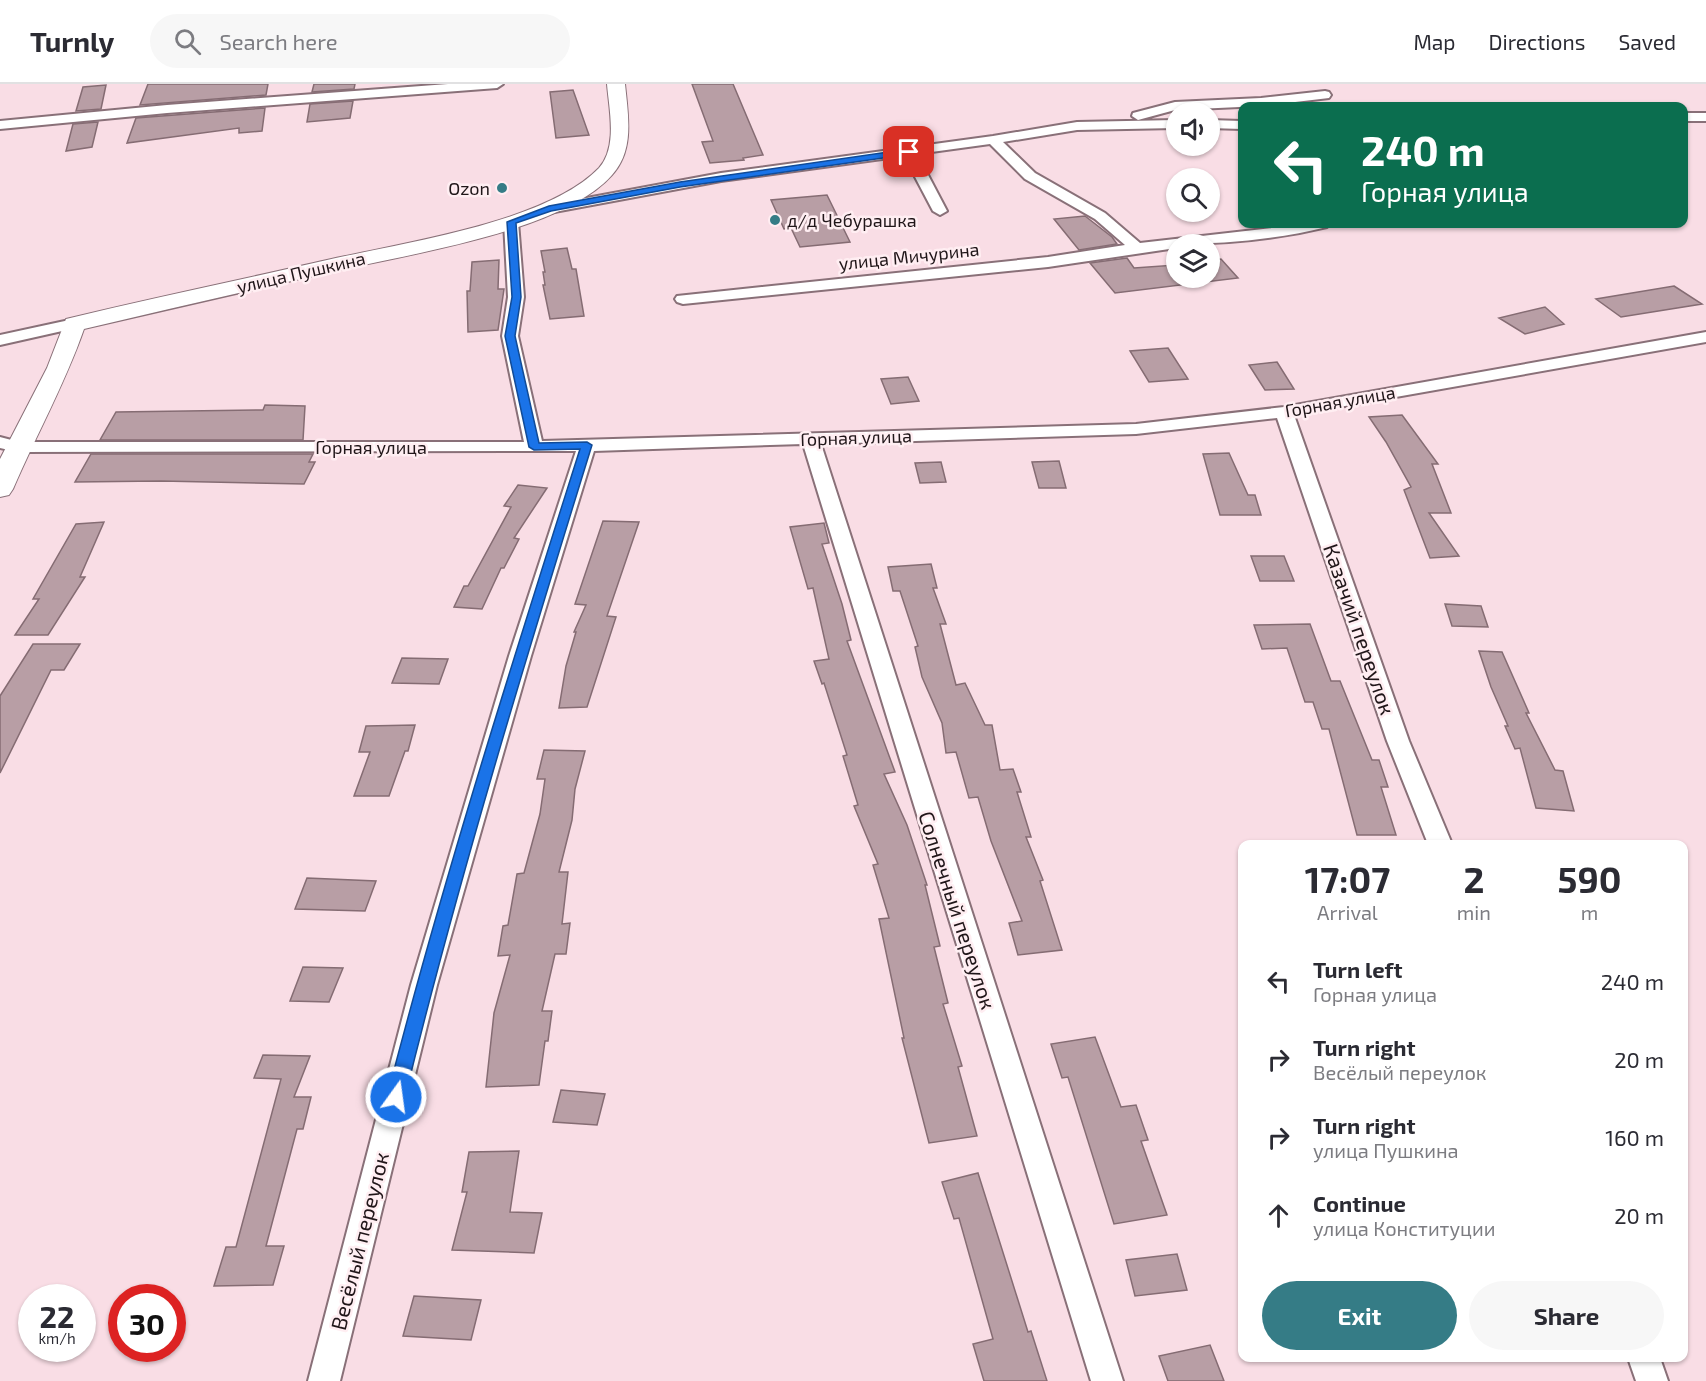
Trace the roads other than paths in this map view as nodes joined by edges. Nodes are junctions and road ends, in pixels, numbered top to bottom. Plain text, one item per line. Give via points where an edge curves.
1 (497, 84) edge
2 (616, 84) edge
3 (1312, 84) edge
4 (1266, 102) edge
5 (1238, 103) edge
6 (1688, 117) edge
7 (1706, 117) edge
8 (1166, 124) edge
9 (1220, 124) edge
10 (0, 125) edge
11 (1238, 125) edge
12 (1077, 126) junction
13 (993, 140) junction
14 (909, 152) junction
15 (549, 209) junction
16 (940, 211) dead end
17 (511, 222) junction
18 (1305, 228) edge
19 (1137, 248) junction
20 (683, 299) dead end
21 (74, 324) junction
22 (1706, 337) edge
23 (0, 340) edge
24 (1284, 412) junction
25 (810, 438) junction
26 (9, 445) edge
27 (587, 445) junction
28 (534, 447) junction
29 (0, 489) edge
30 (1438, 840) edge
31 (1645, 1362) edge
32 (324, 1381) edge
33 (1107, 1381) edge
34 (1652, 1381) edge

1 - 10 street
2 - 15 main road, улица Пушкина via 616,154 606,171 586,188
3 - 4 street via 1328,98
5 - 12 street via 1175,106 1142,116
6 - 7 street
8 - 12 street
9 - 11 street
12 - 13 street
13 - 14 street
13 - 19 street via 1030,176 1100,216
14 - 15 street via 721,177
14 - 16 street
15 - 17 main road, улица Пушкина
17 - 21 main road, улица Пушкина
17 - 28 street via 516,297 510,336
18 - 19 street, улица Мичурина
19 - 20 street, улица Мичурина via 1048,262
21 - 23 street
21 - 26 main road via 60,368
22 - 24 street, Горная улица
24 - 25 street, Горная улица via 1136,429
24 - 30 street, Казачий переулок via 1398,741
25 - 27 street, Горная улица
25 - 33 street, Солнечный переулок
26 - 28 street, Горная улица
26 - 29 main road
27 - 28 street, Горная улица
27 - 32 street, Весёлый переулок via 520,656 424,985
31 - 34 street

